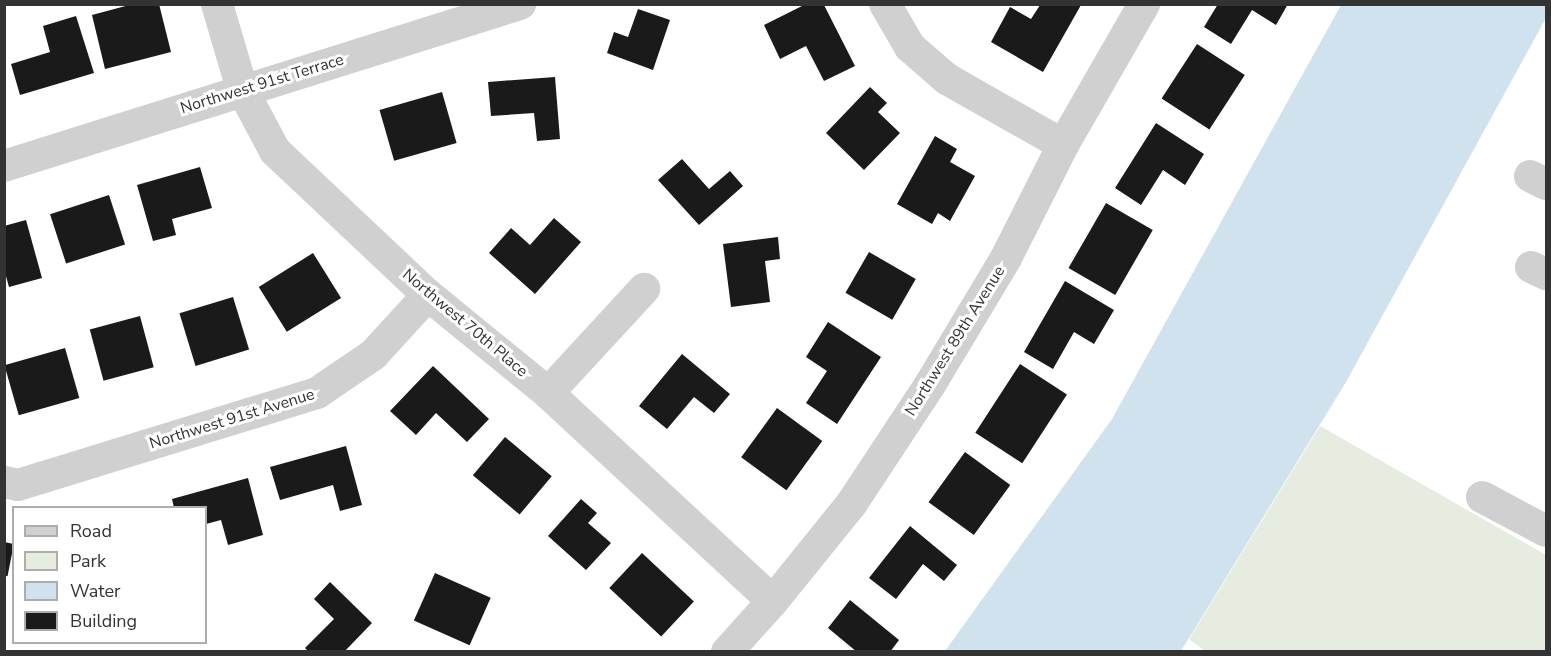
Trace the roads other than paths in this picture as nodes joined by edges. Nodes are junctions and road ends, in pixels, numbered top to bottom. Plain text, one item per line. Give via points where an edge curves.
1 (217, 4) edge
2 (520, 4) edge
3 (885, 4) edge
4 (1143, 4) edge
5 (242, 89) junction
6 (1063, 144) junction
7 (4, 166) edge
8 (644, 289) dead end
9 (428, 295) junction
10 (548, 393) junction
11 (4, 483) edge
12 (1482, 497) dead end
13 (1546, 531) edge
14 (773, 601) junction
15 (727, 651) edge

1 - 5 street, Northwest 70th Place
2 - 5 street, Northwest 91st Terrace
3 - 6 street via 910,47 947,80
4 - 6 street, Northwest 89th Avenue
5 - 7 street, Northwest 91st Terrace
5 - 9 street, Northwest 70th Place via 275,151
6 - 14 street, Northwest 89th Avenue via 1006,258 931,383 852,503
8 - 10 street
9 - 10 street, Northwest 70th Place
9 - 11 street, Northwest 91st Avenue via 374,355 317,393 18,485
10 - 14 street, Northwest 70th Place
12 - 13 street
14 - 15 street, Northwest 89th Avenue

